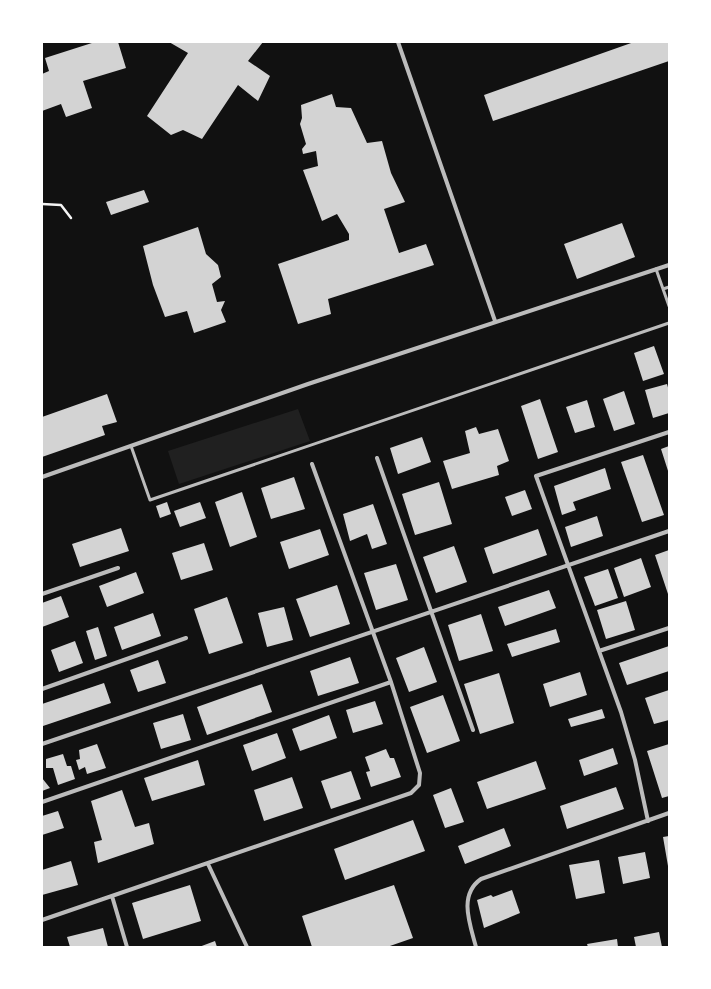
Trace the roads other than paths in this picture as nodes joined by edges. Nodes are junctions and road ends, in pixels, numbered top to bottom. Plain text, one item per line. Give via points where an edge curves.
1 (398, 42) edge
2 (669, 265) edge
3 (656, 269) junction
4 (669, 287) edge
5 (663, 289) junction
6 (669, 306) edge
7 (495, 322) junction
8 (669, 323) edge
9 (669, 432) edge
10 (131, 446) junction
11 (377, 458) dead end
12 (312, 464) dead end
13 (42, 477) edge
14 (669, 531) edge
15 (568, 565) junction
16 (118, 568) dead end
17 (42, 594) edge
18 (432, 612) junction
19 (669, 628) edge
20 (373, 632) junction
21 (186, 638) dead end
22 (599, 651) junction
23 (391, 682) junction
24 (42, 689) edge
25 (474, 730) dead end
26 (42, 744) edge
27 (42, 802) edge
28 (669, 813) edge
29 (648, 820) junction
30 (208, 864) junction
31 (112, 896) junction
32 (42, 920) edge
33 (127, 947) edge
34 (246, 947) edge
35 (476, 947) edge

1 - 7 street
2 - 3 street
3 - 5 lane
3 - 7 street
4 - 5 lane
5 - 6 lane
7 - 10 street
8 - 10 lane via 150,500
9 - 15 street via 536,476
10 - 13 street
11 - 18 street
12 - 20 street
14 - 15 street
15 - 18 street
15 - 22 street
16 - 17 street
18 - 20 street
18 - 25 street
19 - 22 street
20 - 23 street
20 - 26 street
21 - 24 street
22 - 29 street via 628,732
23 - 27 street
23 - 30 street via 420,773 419,785 411,793
28 - 29 street
29 - 35 street via 486,876 477,882 470,891 467,905
30 - 31 street
30 - 34 street
31 - 32 street
31 - 33 street

